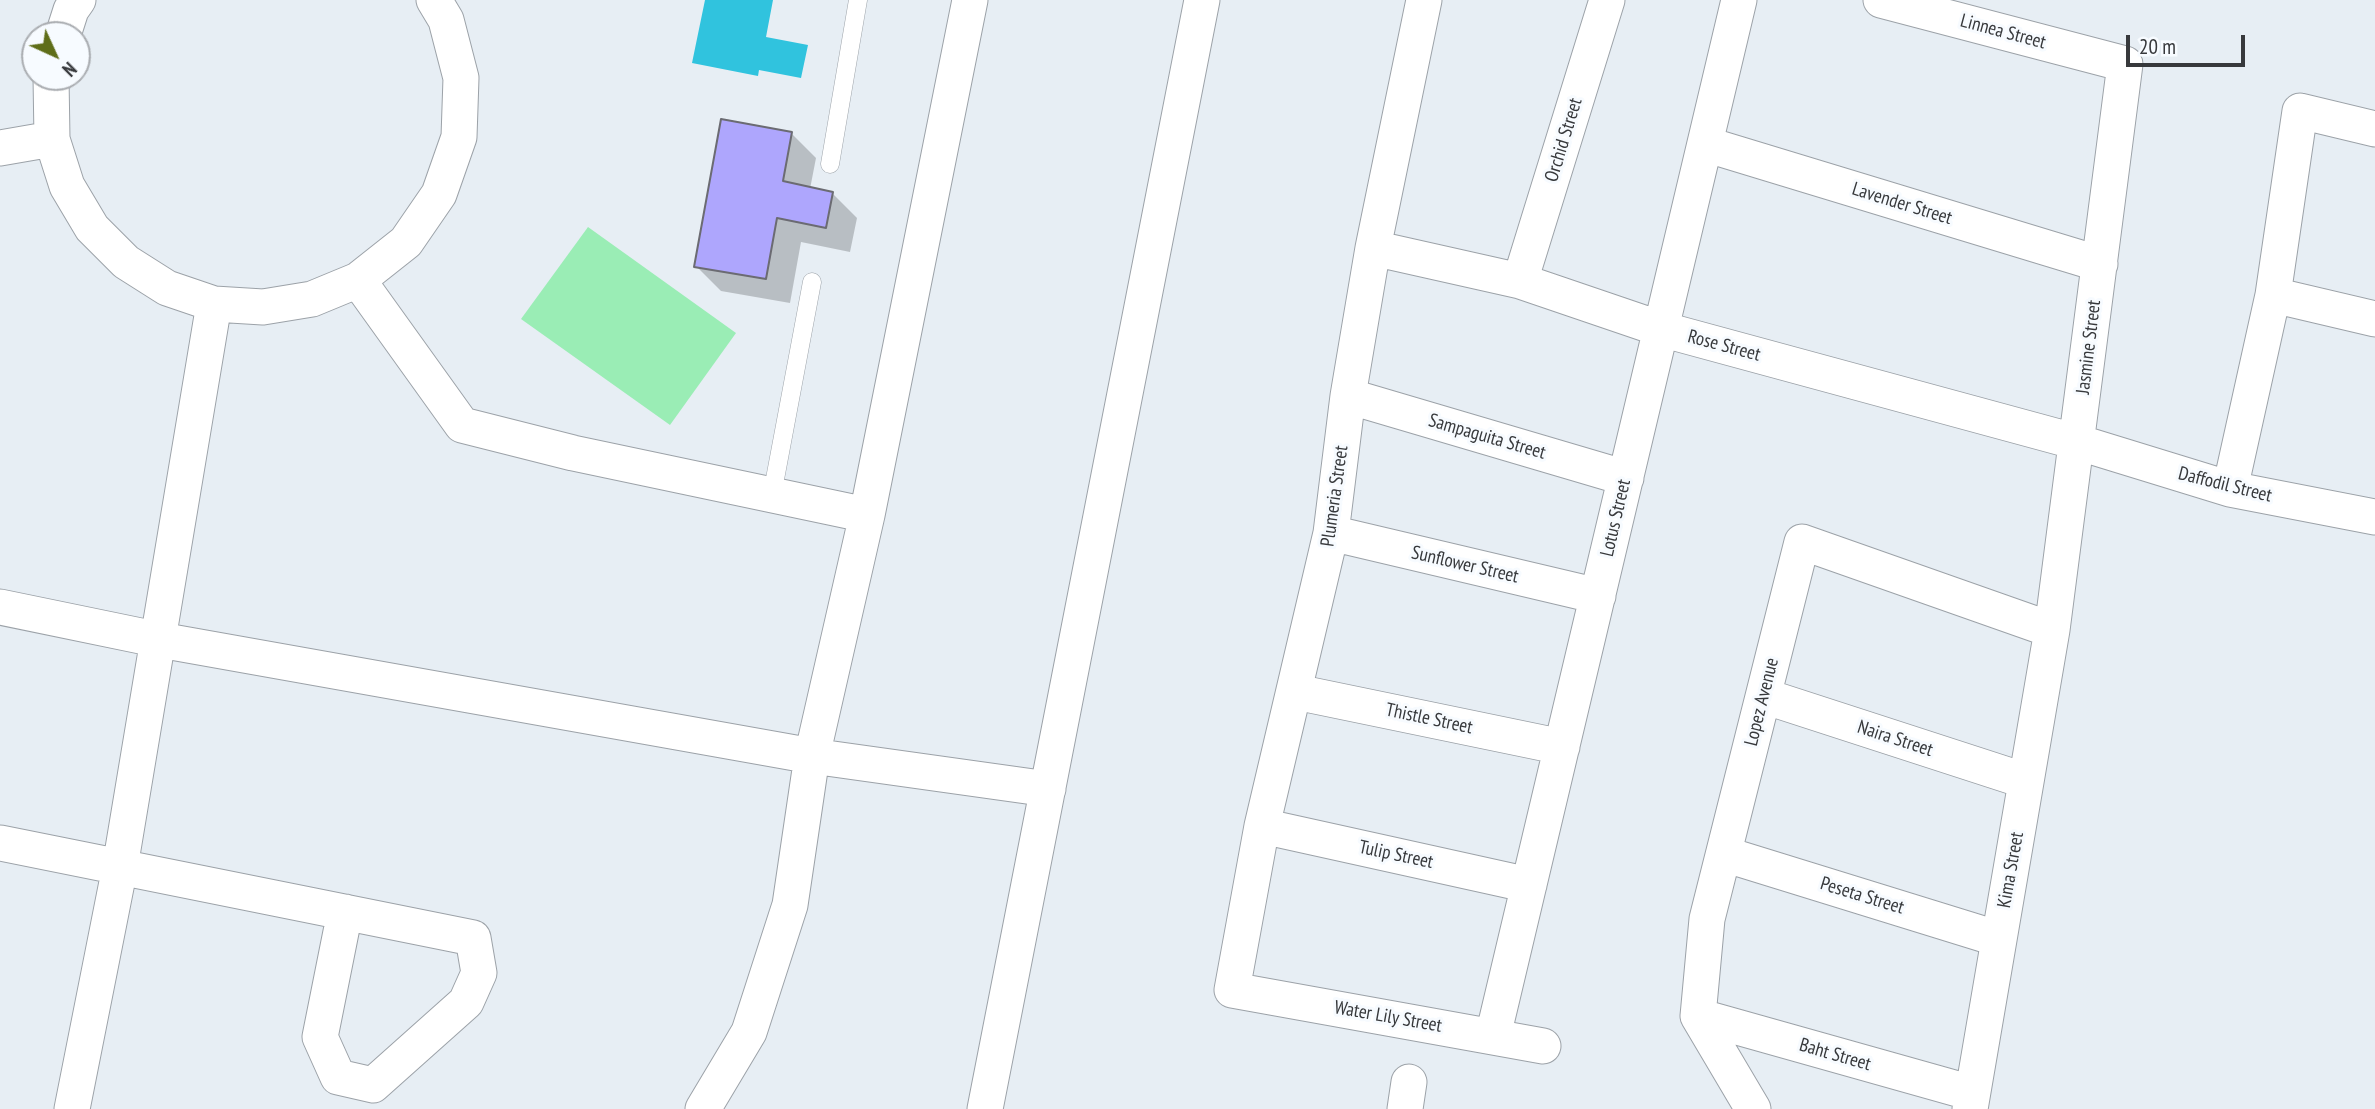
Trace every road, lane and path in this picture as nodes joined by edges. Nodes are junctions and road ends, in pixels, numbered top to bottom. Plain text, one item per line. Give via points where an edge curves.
1 (78, 0) edge
2 (434, 0) edge
3 (858, 0) edge
4 (970, 0) edge
5 (1202, 0) edge
6 (1424, 0) edge
7 (1607, 0) edge
8 (1739, 0) edge
9 (1881, 0) edge
10 (67, 21) edge
11 (2125, 64) joint
12 (51, 91) edge
13 (2375, 129) edge
14 (52, 139) junction
15 (1705, 144) junction
16 (0, 148) edge
17 (830, 164) dead end
18 (1373, 248) junction
19 (2100, 264) junction
20 (358, 280) junction
21 (1520, 281) junction
22 (812, 282) dead end
23 (2273, 295) junction
24 (214, 304) junction
25 (2375, 319) edge
26 (1661, 329) junction
27 (1348, 396) junction
28 (2077, 442) junction
29 (1626, 478) junction
30 (2230, 489) junction
31 (772, 495) junction
32 (867, 515) junction
33 (2375, 517) edge
34 (1331, 533) junction
35 (1598, 596) junction
36 (0, 607) edge
37 (2052, 631) junction
38 (160, 640) junction
39 (1296, 692) junction
40 (1764, 696) junction
41 (1562, 747) junction
42 (812, 756) junction
43 (2026, 781) junction
44 (1048, 789) junction
45 (1262, 826) junction
46 (0, 843) edge
47 (1724, 854) junction
48 (120, 867) junction
49 (1530, 885) junction
50 (345, 912) junction
51 (1999, 939) junction
52 (1232, 990) joint
53 (1698, 1016) junction
54 (1493, 1036) junction
55 (1543, 1046) dead end
56 (993, 1069) junction
57 (1971, 1101) edge
58 (72, 1109) edge
59 (703, 1109) edge
60 (969, 1109) edge
61 (985, 1109) edge
62 (1753, 1109) edge

1 - 10 street
2 - 20 street via 446,20 461,78 459,137 439,194 405,242
3 - 17 lane
4 - 32 street
5 - 44 street
6 - 18 street, Plumeria Street
7 - 21 street, Orchid Street
8 - 15 street, Lotus Street
9 - 11 street, Linnea Street
11 - 19 street, Jasmine Street
12 - 14 street
13 - 23 street via 2300,111
14 - 16 street
14 - 24 street via 67,186 92,228 117,254 167,288
15 - 19 street, Lavender Street
15 - 26 street, Lotus Street
18 - 21 street, Rose Street
18 - 27 street, Plumeria Street
19 - 28 street, Jasmine Street
20 - 24 street via 312,299 263,307
20 - 31 street via 462,425
21 - 26 street, Rose Street
22 - 31 lane
23 - 25 street
23 - 30 street
24 - 38 street
26 - 28 street, Rose Street
26 - 29 street, Lotus Street
27 - 29 street, Sampaguita Street
27 - 34 street, Plumeria Street
28 - 30 street, Daffodil Street
28 - 37 street, Jasmine Street
29 - 35 street, Lotus Street
30 - 33 street, Daffodil Street
31 - 32 street
32 - 42 street
34 - 35 street, Sunflower Street
34 - 39 street, Plumeria Street
35 - 41 street, Lotus Street
36 - 38 street
37 - 40 street, Lopez Avenue via 1802,542
37 - 43 street, Kima Street
38 - 42 street
38 - 48 street
39 - 41 street, Thistle Street
39 - 45 street, Plumeria Street
40 - 43 street, Naira Street
40 - 47 street, Lopez Avenue
41 - 49 street, Lotus Street
42 - 44 street
42 - 59 street via 790,905 749,1032
43 - 51 street, Kima Street
44 - 56 street
45 - 49 street, Tulip Street
45 - 52 street, Plumeria Street
46 - 48 street
47 - 51 street, Peseta Street
47 - 53 street, Lopez Avenue via 1707,919
48 - 50 street
48 - 58 street
49 - 54 street, Lotus Street
50 - 50 street via 473,937 479,973 466,1002 373,1085 338,1077 320,1037
51 - 57 street, Kima Street
52 - 54 street, Water Lily Street
53 - 57 street, Baht Street
53 - 62 street
54 - 55 street, Water Lily Street
56 - 60 street
56 - 61 street

